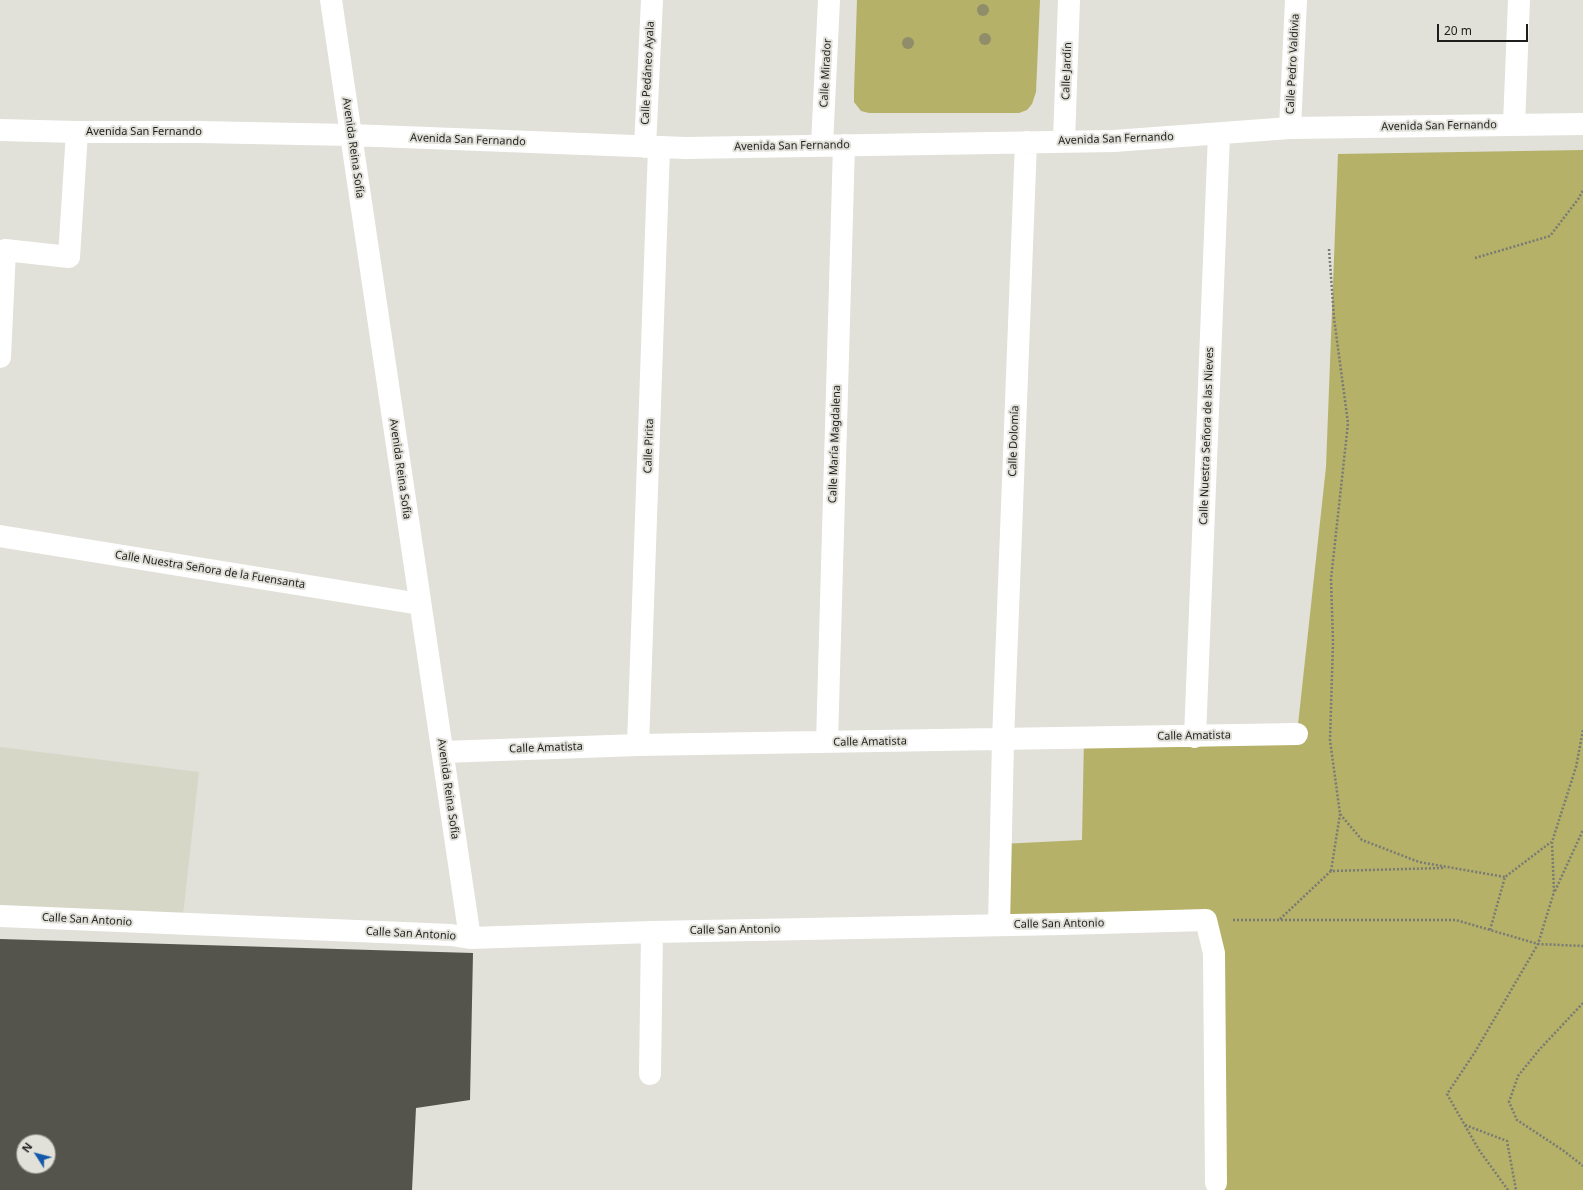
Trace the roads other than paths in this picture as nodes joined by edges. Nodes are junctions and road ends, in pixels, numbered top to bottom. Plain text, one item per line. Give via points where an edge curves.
1 (331, 0) edge
2 (652, 0) edge
3 (829, 0) edge
4 (1069, 0) edge
5 (1296, 0) edge
6 (1519, 0) edge
7 (1514, 124) junction
8 (1583, 124) edge
9 (1290, 128) junction
10 (0, 130) edge
11 (76, 132) junction
12 (1219, 134) junction
13 (351, 135) junction
14 (1064, 141) junction
15 (1026, 142) junction
16 (833, 145) junction
17 (652, 147) junction
18 (0, 357) edge
19 (0, 536) edge
20 (420, 604) junction
21 (1297, 734) dead end
22 (1195, 737) junction
23 (1003, 740) junction
24 (827, 742) junction
25 (638, 745) junction
26 (443, 752) junction
27 (0, 916) edge
28 (999, 925) junction
29 (652, 932) junction
30 (470, 938) junction
31 (650, 1074) dead end
32 (1216, 1182) dead end

1 - 13 street, Avenida Reina Sofía
2 - 17 street, Calle Pedáneo Ayala
3 - 16 street, Calle Mirador
4 - 14 street, Calle Jardín
5 - 9 street, Calle Pedro Valdivia
6 - 7 street
7 - 8 street, Avenida San Fernando
7 - 9 street, Avenida San Fernando
9 - 12 street, Avenida San Fernando
10 - 11 street, Avenida San Fernando
11 - 13 street, Avenida San Fernando
11 - 18 street via 69,257 5,250
12 - 14 street, Avenida San Fernando via 1121,141
12 - 22 street, Calle Nuestra Señora de las Nieves
13 - 17 street, Avenida San Fernando
13 - 20 street, Avenida Reina Sofía
14 - 15 street, Avenida San Fernando
15 - 16 street, Avenida San Fernando
15 - 23 street, Calle Dolomía
16 - 17 street, Avenida San Fernando
16 - 24 street, Calle María Magdalena
17 - 25 street, Calle Pirita
19 - 20 street, Calle Nuestra Señora de la Fuensanta
20 - 26 street, Avenida Reina Sofía
21 - 22 street, Calle Amatista
22 - 23 street, Calle Amatista
23 - 24 street, Calle Amatista
23 - 28 street, Calle Dolomía
24 - 25 street, Calle Amatista
25 - 26 street, Calle Amatista
26 - 30 street, Avenida Reina Sofía
27 - 30 street, Calle San Antonio
28 - 29 street, Calle San Antonio
28 - 32 street, Calle San Antonio via 1206,920 1214,953
29 - 30 street, Calle San Antonio
29 - 31 street

